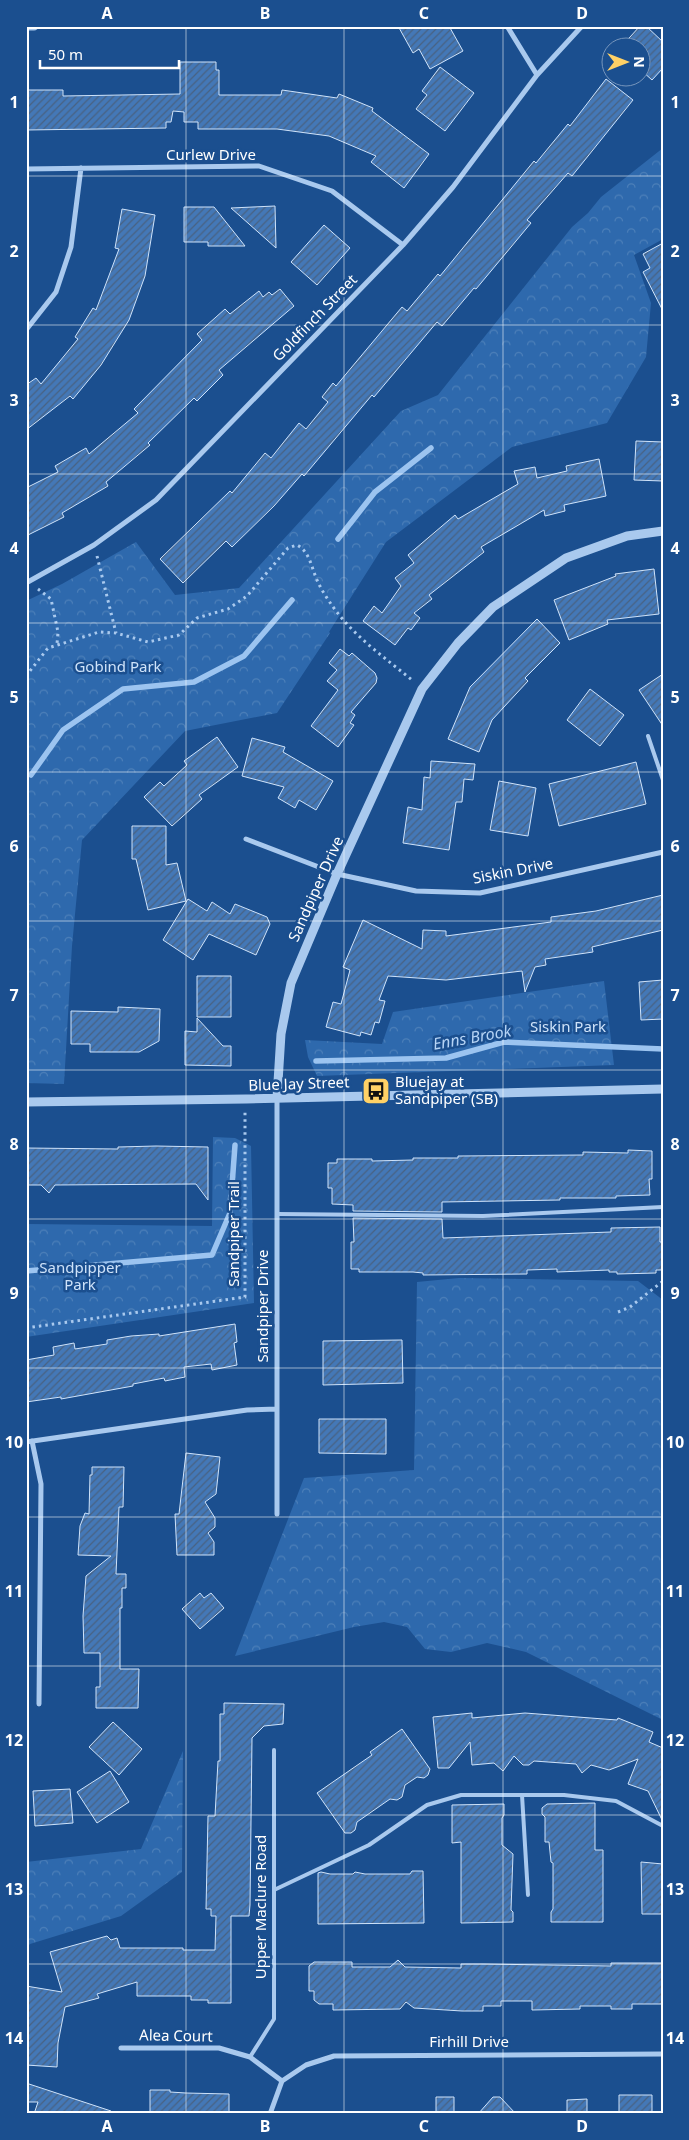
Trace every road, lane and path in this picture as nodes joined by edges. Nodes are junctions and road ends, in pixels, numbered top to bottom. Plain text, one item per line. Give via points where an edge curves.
1 (26, 26) edge
2 (34, 26) edge
3 (507, 26) edge
4 (582, 26) edge
5 (537, 74) junction
6 (81, 168) junction
7 (26, 169) edge
8 (403, 245) junction
9 (26, 330) edge
10 (663, 531) edge
11 (94, 545) junction
12 (28, 582) edge
13 (116, 633) junction
14 (58, 644) junction
15 (26, 676) edge
16 (422, 689) junction
17 (648, 736) dead end
18 (663, 780) edge
19 (246, 839) dead end
20 (663, 852) edge
21 (337, 874) junction
22 (663, 1089) edge
23 (277, 1098) junction
24 (246, 1099) junction
25 (26, 1102) edge
26 (663, 1207) edge
27 (277, 1214) junction
28 (663, 1281) edge
29 (618, 1312) dead end
30 (26, 1328) edge
31 (277, 1409) junction
32 (29, 1442) edge
33 (277, 1514) dead end
34 (39, 1704) dead end
35 (274, 1750) dead end
36 (522, 1795) junction
37 (663, 1826) edge
38 (274, 1890) junction
39 (528, 1895) dead end
40 (121, 2048) dead end
41 (663, 2054) edge
42 (250, 2057) junction
43 (282, 2081) junction
44 (270, 2114) edge

1 - 2 street
3 - 5 street
4 - 5 street, Goldfinch Street
5 - 8 street, Goldfinch Street via 453,186
6 - 7 street, Curlew Drive
6 - 8 street, Curlew Drive via 259,166 332,191
6 - 9 street via 71,247 65,266 56,292
8 - 11 street, Goldfinch Street via 156,500
10 - 16 street, Sandpiper Drive via 627,536 566,558 493,607 458,643
11 - 12 street, Goldfinch Street
11 - 13 path
12 - 14 path via 51,599
13 - 14 path via 98,632
13 - 16 path via 148,642 178,635 197,618 228,609 247,596 288,548 297,546 302,548 318,583 342,618 359,637
14 - 15 path via 48,648
16 - 21 street, Sandpiper Drive
17 - 18 lane
19 - 21 street, Siskin Drive
20 - 21 street, Siskin Drive via 480,893 416,891
21 - 23 street, Sandpiper Drive via 291,983 281,1034
22 - 23 street, Blue Jay Street
23 - 24 street, Blue Jay Street
23 - 27 street, Sandpiper Drive
24 - 25 street, Blue Jay Street
24 - 30 path, Sandpiper Trail via 245,1297
26 - 27 lane via 483,1216
27 - 31 street, Sandpiper Drive
28 - 29 path via 630,1307
31 - 32 street via 247,1410
31 - 33 street, Sandpiper Drive
32 - 34 street via 41,1484
35 - 38 lane, Upper Maclure Road
36 - 37 lane via 564,1795 616,1801
36 - 38 lane via 461,1795 427,1805 369,1844
36 - 39 lane
38 - 42 lane, Upper Maclure Road via 274,2020
40 - 42 street, Alea Court via 219,2048
41 - 43 street, Firhill Drive via 334,2056 306,2064
42 - 43 street, Alea Court
43 - 44 street

